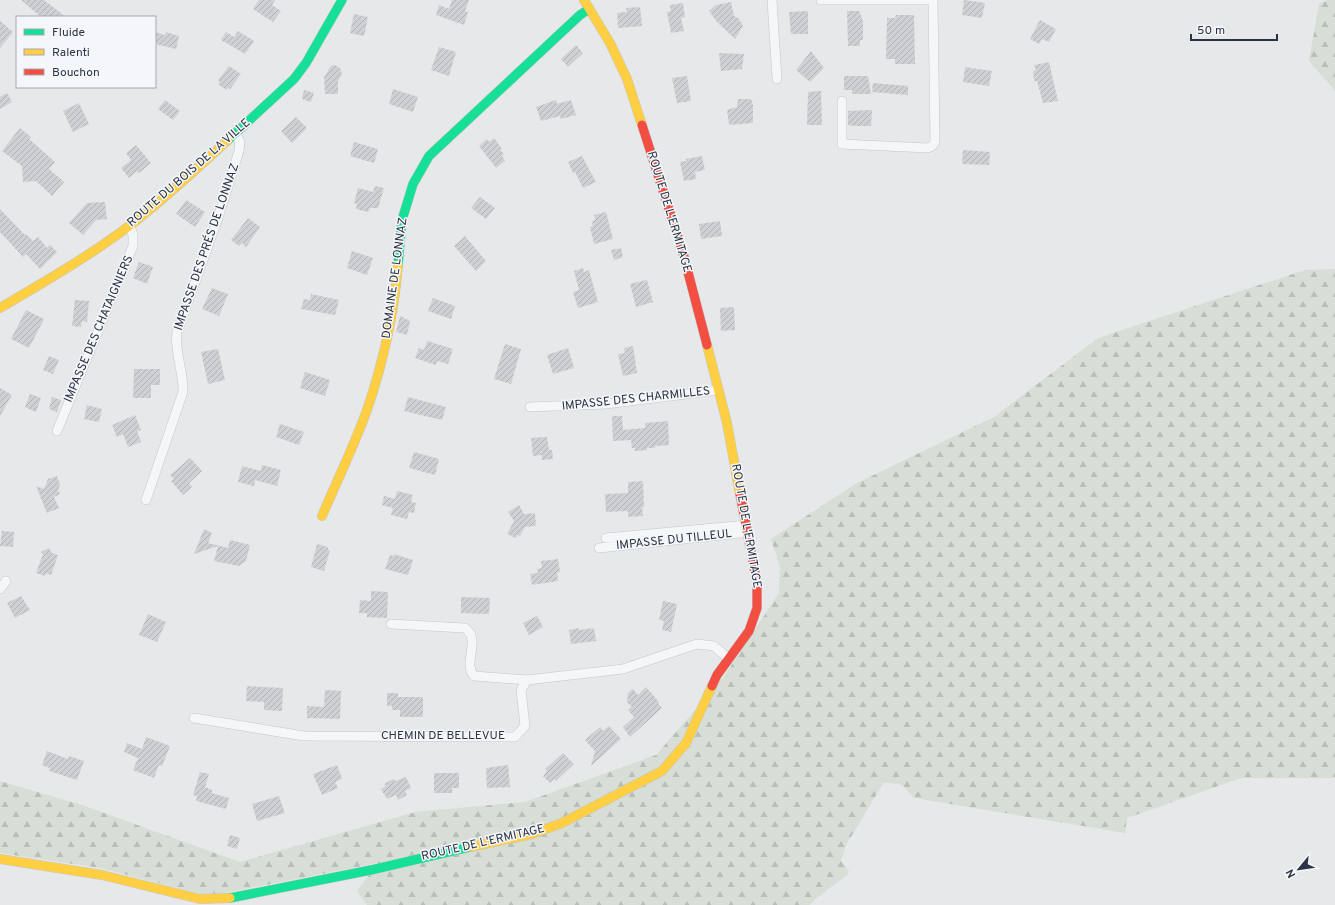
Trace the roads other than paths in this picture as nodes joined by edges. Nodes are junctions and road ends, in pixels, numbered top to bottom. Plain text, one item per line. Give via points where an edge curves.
1 (342, 0) edge
2 (584, 0) edge
3 (772, 0) edge
4 (820, 0) edge
5 (933, 0) edge
6 (589, 9) junction
7 (777, 79) dead end
8 (842, 101) dead end
9 (235, 133) junction
10 (130, 226) junction
11 (0, 308) edge
12 (718, 390) junction
13 (530, 407) dead end
14 (57, 431) dead end
15 (146, 500) dead end
16 (322, 516) dead end
17 (748, 528) junction
18 (606, 538) dead end
19 (599, 548) dead end
20 (6, 581) dead end
21 (0, 589) edge
22 (391, 624) dead end
23 (729, 659) junction
24 (527, 680) junction
25 (194, 718) dead end
26 (0, 859) edge

1 - 9 street, ROUTE DU BOIS DE LA VILLE via 299,73
2 - 6 street, ROUTE DE L'ERMITAGE
3 - 7 street
4 - 5 street
5 - 8 street via 935,142 932,146 928,148 842,144
6 - 12 street, ROUTE DE L'ERMITAGE via 620,62 631,90 683,253
6 - 16 street, DOMAINE DE LONNAZ via 429,156 413,184 402,220 396,288 385,348 367,410
9 - 10 street, ROUTE DU BOIS DE LA VILLE
9 - 15 street, IMPASSE DES PRÉS DE LONNAZ via 240,142 240,151 177,332 176,346 183,392
10 - 11 street, ROUTE DU BOIS DE LA VILLE via 81,261
10 - 14 street, IMPASSE DES CHATAIGNIERS via 133,246
12 - 13 street, IMPASSE DES CHARMILLES via 606,404
12 - 17 street, ROUTE DE L'ERMITAGE
17 - 18 street
17 - 19 street, IMPASSE DU TILLEUL
17 - 23 street, ROUTE DE L'ERMITAGE via 757,577 756,608 748,631
20 - 21 street
22 - 24 street via 465,628 472,638 470,667 474,676
23 - 24 street via 714,646 697,644 622,669
23 - 26 street, ROUTE DE L'ERMITAGE via 712,684 686,743 662,771 562,823 532,834 371,870 217,900 180,895 102,875
24 - 25 street, CHEMIN DE BELLEVUE via 521,690 525,726 515,737 304,736

